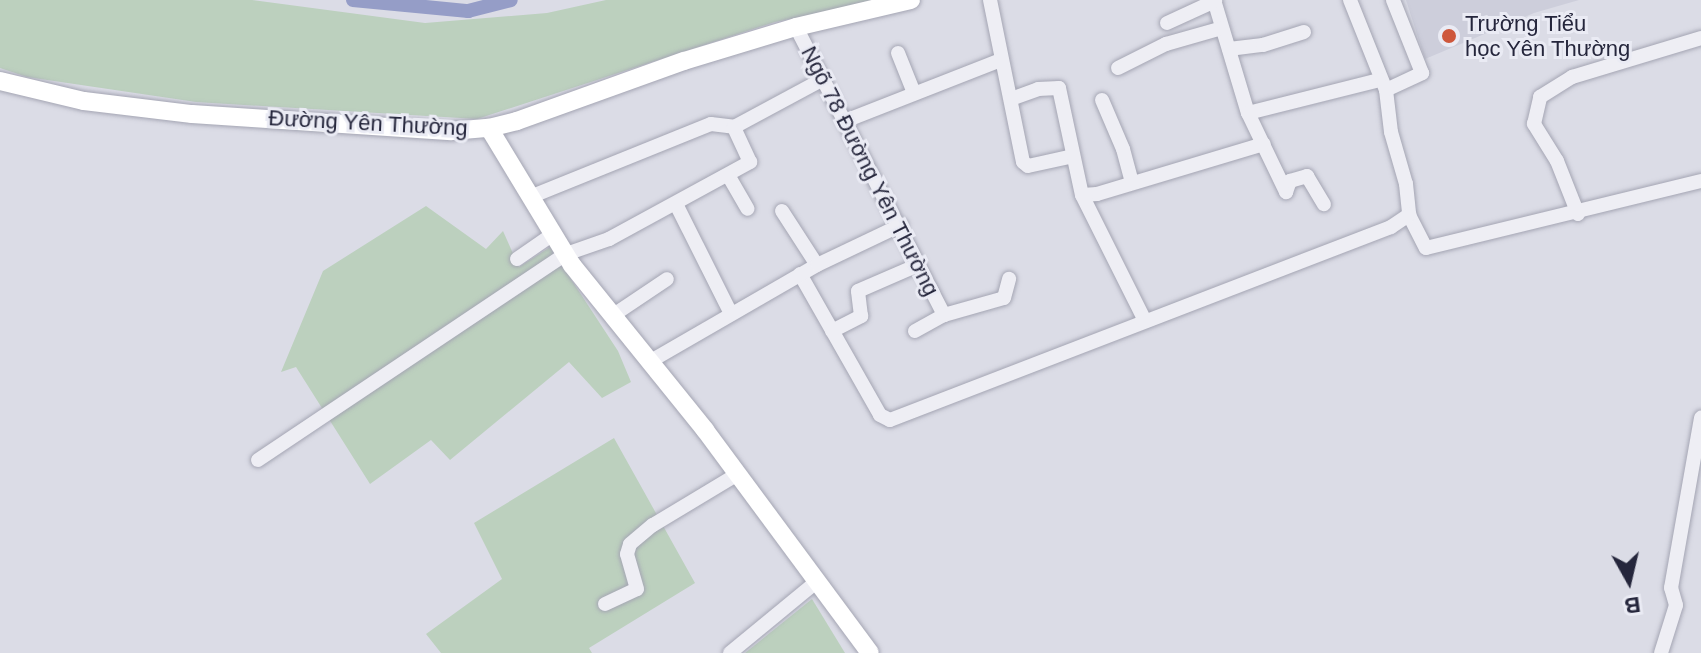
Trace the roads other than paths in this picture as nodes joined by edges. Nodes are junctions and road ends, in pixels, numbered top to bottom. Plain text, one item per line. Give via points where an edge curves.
1 (911, 0) edge
2 (990, 0) edge
3 (1350, 0) edge
4 (1393, 0) edge
5 (1215, 1) edge
6 (1167, 23) dead end
7 (796, 27) junction
8 (1222, 28) junction
9 (1304, 32) dead end
10 (1701, 38) edge
11 (1229, 49) junction
12 (898, 53) dead end
13 (1001, 60) junction
14 (1118, 68) dead end
15 (823, 79) junction
16 (0, 81) edge
17 (1383, 85) junction
18 (914, 93) junction
19 (1011, 99) junction
20 (1102, 100) dead end
21 (1248, 113) junction
22 (845, 121) junction
23 (734, 127) junction
24 (489, 128) junction
25 (1264, 144) junction
26 (1073, 156) junction
27 (728, 175) junction
28 (1701, 181) edge
29 (1132, 183) junction
30 (1082, 195) junction
31 (530, 197) junction
32 (676, 204) junction
33 (1324, 204) dead end
34 (748, 209) dead end
35 (782, 211) dead end
36 (1578, 214) junction
37 (1409, 215) junction
38 (901, 225) junction
39 (553, 234) junction
40 (566, 254) junction
41 (517, 259) dead end
42 (817, 265) junction
43 (918, 265) junction
44 (800, 274) junction
45 (667, 279) dead end
46 (1009, 279) dead end
47 (731, 314) junction
48 (944, 315) junction
49 (612, 316) junction
50 (1145, 321) junction
51 (832, 331) junction
52 (915, 331) dead end
53 (649, 362) junction
54 (1701, 418) edge
55 (258, 460) dead end
56 (729, 479) junction
57 (816, 582) junction
58 (605, 604) dead end
59 (730, 653) edge
60 (870, 653) edge
61 (1661, 653) edge

1 - 7 main road, Đường Yên Thường
2 - 13 street
3 - 17 street
4 - 17 street via 1422,73
5 - 6 street
5 - 8 street
7 - 15 street, Ngõ 78 Đường Yên Thường
7 - 24 main road, Đường Yên Thường
8 - 11 street
8 - 14 street via 1166,44
9 - 11 street
10 - 36 street via 1572,77 1540,97 1534,124 1557,161
11 - 21 street
12 - 18 street
13 - 18 street
13 - 19 street
15 - 22 street, Ngõ 78 Đường Yên Thường
15 - 23 street
16 - 24 main road, Đường Yên Thường via 84,101 192,114 451,131
17 - 21 street
17 - 37 street
18 - 22 street
19 - 26 street via 1026,166
19 - 26 street via 1059,88
20 - 29 street
21 - 25 street
22 - 38 street, Ngõ 78 Đường Yên Thường
23 - 27 street via 750,162
23 - 31 street via 711,124
24 - 31 main road
25 - 29 street
25 - 33 street via 1286,192 1290,181 1307,176
26 - 30 street
27 - 32 street
27 - 34 street
28 - 36 street
29 - 30 street
30 - 50 street
31 - 39 main road
32 - 40 street via 609,239
32 - 47 street
35 - 42 street
36 - 37 street via 1426,248
37 - 50 street via 1391,227
38 - 42 street
38 - 43 street, Ngõ 78 Đường Yên Thường
39 - 40 main road
39 - 41 street
40 - 49 main road
40 - 55 street
42 - 44 street
43 - 48 street, Ngõ 78 Đường Yên Thường
43 - 51 street via 858,291 861,316
44 - 47 street
44 - 51 street
45 - 49 street
46 - 48 street via 1004,298
47 - 53 street
48 - 52 street
49 - 53 main road
50 - 51 street via 890,420 880,415
53 - 56 main road
54 - 61 street via 1671,588 1676,605
56 - 57 main road
56 - 58 street via 630,544 627,554 637,589
57 - 59 street
57 - 60 main road

